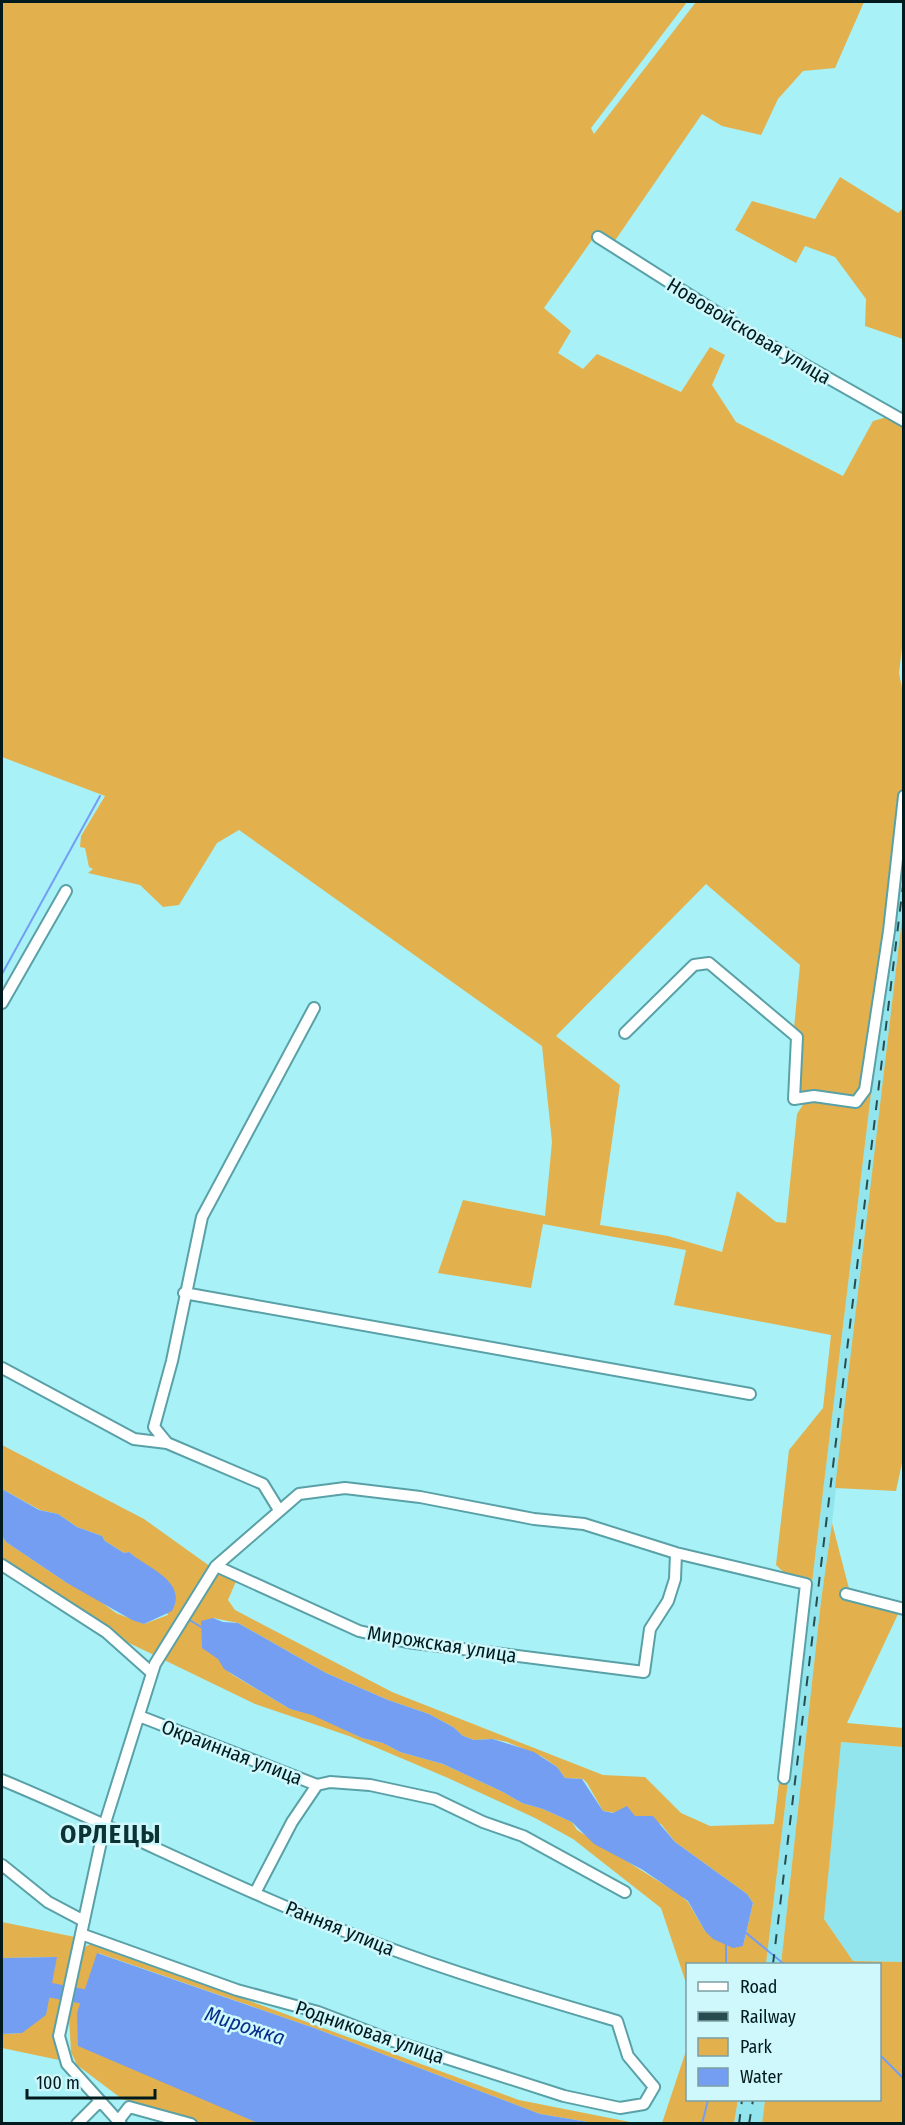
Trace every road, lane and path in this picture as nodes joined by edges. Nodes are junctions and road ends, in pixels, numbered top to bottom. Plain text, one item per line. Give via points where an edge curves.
1 (598, 237) dead end
2 (903, 421) edge
3 (903, 796) edge
4 (66, 891) dead end
5 (2, 1003) edge
6 (314, 1008) dead end
7 (625, 1033) dead end
8 (184, 1293) junction
9 (2, 1368) edge
10 (750, 1394) dead end
11 (167, 1443) junction
12 (279, 1510) junction
13 (676, 1553) junction
14 (2, 1565) edge
15 (216, 1566) junction
16 (846, 1594) dead end
17 (903, 1609) edge
18 (152, 1673) junction
19 (139, 1716) junction
20 (784, 1778) dead end
21 (2, 1780) edge
22 (317, 1785) junction
23 (105, 1823) junction
24 (2, 1865) edge
25 (625, 1892) dead end
26 (255, 1893) junction
27 (84, 1921) junction
28 (79, 1939) junction
29 (654, 2087) joint
30 (100, 2101) junction
31 (120, 2122) edge
32 (77, 2124) edge
33 (191, 2124) edge

1 - 2 street, Нововойсковая улица via 754,336
3 - 7 street via 889,931 865,1090 856,1102 794,1099 797,1037 710,963 694,965
4 - 5 street
6 - 8 street via 202,1216
8 - 10 street
8 - 11 street via 172,1361 154,1427
9 - 11 street via 134,1439
11 - 12 street via 263,1484
12 - 13 street via 299,1494 345,1488 584,1524
12 - 15 street
13 - 15 street, Мирожская улица via 675,1579 668,1601 650,1629 644,1672 429,1646 359,1631
13 - 20 street via 806,1584
14 - 18 street via 106,1632
15 - 18 street
16 - 17 street
18 - 19 street
19 - 22 street, Окраинная улица
19 - 23 street
21 - 23 street, Ранняя улица
22 - 25 street, Окраинная улица via 370,1785 435,1799 523,1836
22 - 26 street via 292,1822
23 - 26 street, Ранняя улица
23 - 27 street
24 - 27 street via 48,1902
26 - 29 street, Ранняя улица via 448,1970 617,2021 628,2056
27 - 28 street
28 - 29 street, Родниковая улица via 318,2012 393,2041 564,2096 620,2108 644,2104
28 - 30 street via 59,2036 67,2064
30 - 31 street
30 - 32 street
31 - 33 street via 129,2107

